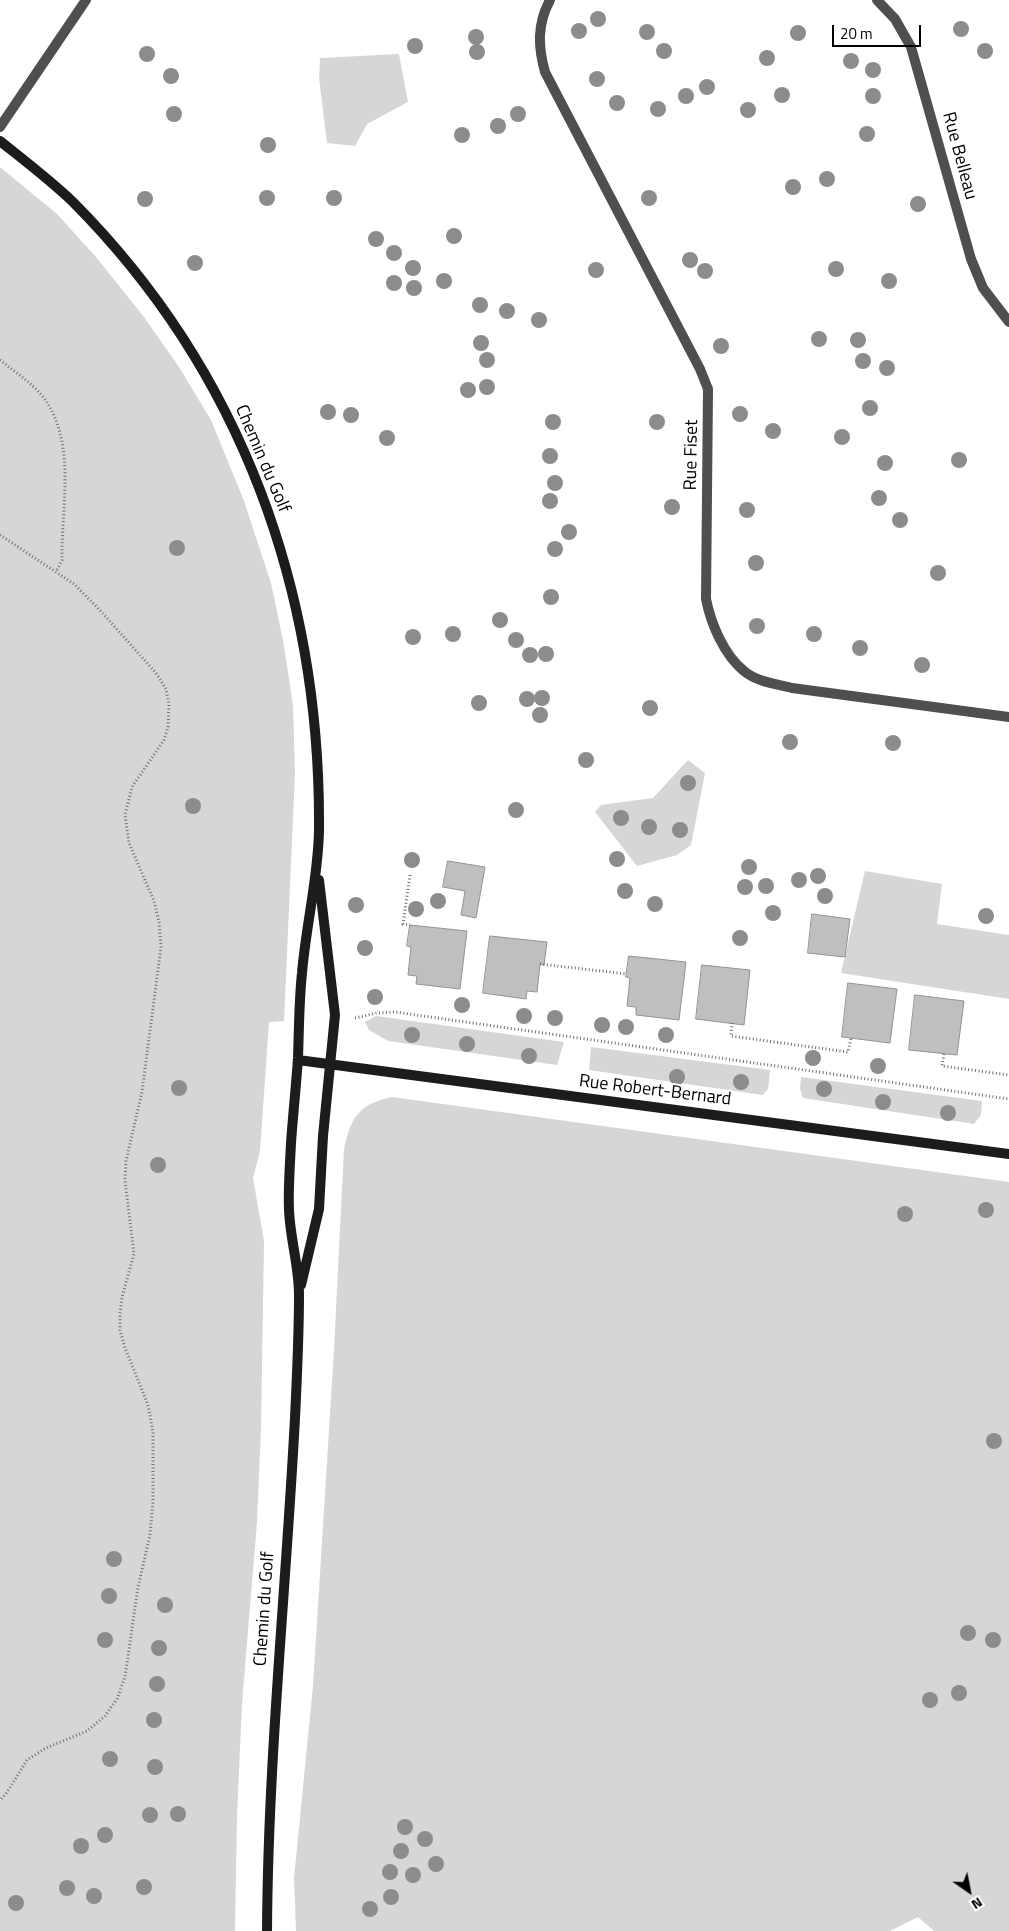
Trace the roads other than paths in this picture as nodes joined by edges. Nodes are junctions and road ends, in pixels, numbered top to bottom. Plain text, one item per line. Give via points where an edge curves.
1 (86, 0) edge
2 (550, 0) edge
3 (877, 0) edge
4 (0, 127) edge
5 (0, 141) edge
6 (1009, 322) edge
7 (1009, 717) edge
8 (318, 867) junction
9 (298, 1060) junction
10 (330, 1065) junction
11 (1009, 1154) edge
12 (299, 1290) junction
13 (267, 1931) edge

1 - 4 street
2 - 7 street, Rue Fiset via 542,17 540,36 545,72 708,389 706,599 712,621 726,648 744,672 766,682
3 - 6 street, Rue Belleau via 895,19 912,47 971,259 983,288
5 - 8 street, Chemin du Golf via 71,201 150,293 208,380 248,459 281,551 307,661 318,768
8 - 9 street via 302,969
8 - 10 street via 335,1015
9 - 10 street, Rue Robert-Bernard
9 - 12 street via 289,1212
10 - 11 street, Rue Robert-Bernard
10 - 12 street via 319,1209
12 - 13 street, Chemin du Golf via 295,1419 275,1702

